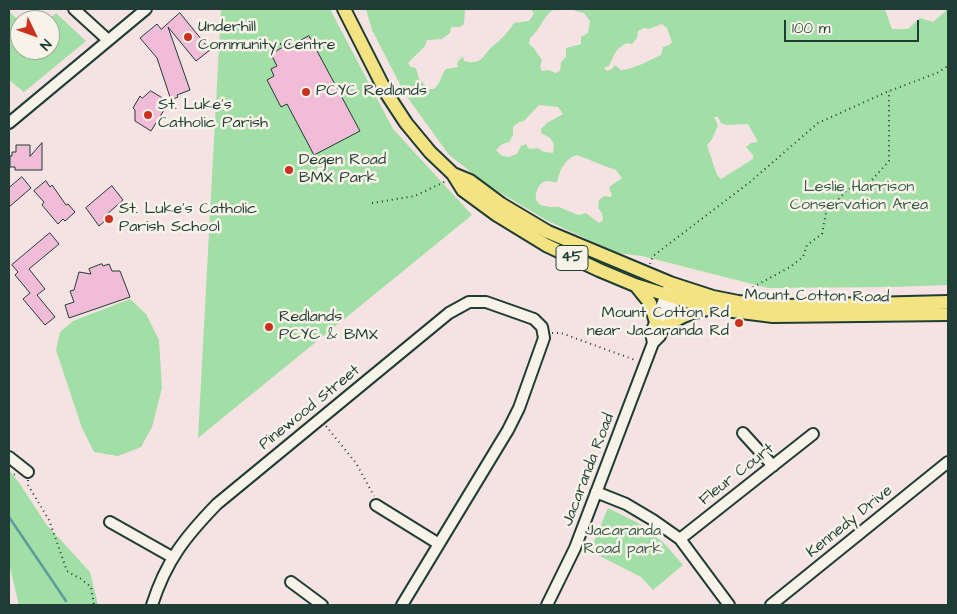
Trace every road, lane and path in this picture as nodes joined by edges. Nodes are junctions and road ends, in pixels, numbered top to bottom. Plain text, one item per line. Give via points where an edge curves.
1 (74, 9) edge
2 (146, 9) edge
3 (344, 9) edge
4 (108, 40) junction
5 (948, 66) edge
6 (889, 91) junction
7 (9, 123) edge
8 (453, 174) junction
9 (372, 203) dead end
10 (646, 273) junction
11 (674, 284) junction
12 (635, 285) junction
13 (669, 297) junction
14 (738, 302) junction
15 (948, 302) edge
16 (709, 308) junction
17 (948, 314) edge
18 (659, 325) junction
19 (543, 333) junction
20 (635, 360) dead end
21 (322, 417) junction
22 (743, 434) dead end
23 (813, 434) dead end
24 (9, 457) edge
25 (948, 462) edge
26 (773, 466) junction
27 (28, 472) joint
28 (596, 492) junction
29 (376, 505) joint
30 (110, 522) dead end
31 (680, 539) junction
32 (439, 544) junction
33 (172, 557) junction
34 (291, 582) dead end
35 (94, 605) edge
36 (152, 605) edge
37 (322, 605) edge
38 (402, 605) edge
39 (547, 605) edge
40 (730, 605) edge
41 (771, 605) edge

1 - 4 street
2 - 4 street
3 - 8 main road, Mount Cotton Road / 45 via 387,94 406,123
4 - 7 street
5 - 6 path
6 - 10 path via 818,123 750,182 653,256
6 - 14 path via 889,161 870,181 848,189 837,201 826,214 822,234 807,245 803,257 742,293
8 - 9 path via 445,182 415,196
8 - 10 main road, Mount Cotton Road / 45 via 470,181 548,232
8 - 12 main road, Mount Cotton Road / 45 via 463,190 546,245
10 - 11 main road, Mount Cotton Road / 45
11 - 13 street, Jacaranda Road
11 - 14 main road, Mount Cotton Road / 45
12 - 13 main road, Mount Cotton Road / 45
12 - 18 main road via 650,303
13 - 16 main road, Mount Cotton Road / 45
13 - 18 street, Jacaranda Road
14 - 15 main road, Mount Cotton Road / 45 via 784,306
16 - 17 main road, Mount Cotton Road / 45 via 773,316
16 - 18 main road
18 - 28 street, Jacaranda Road via 651,333 653,342
19 - 20 path via 561,333
19 - 21 street, Pinewood Street via 534,319 486,302 469,302 449,313
19 - 32 street via 519,408
21 - 29 path via 325,426 356,463
21 - 33 street, Pinewood Street via 217,504
22 - 26 street
23 - 26 street, Fleur Court
24 - 27 street
25 - 41 street, Kennedy Drive
26 - 31 street, Fleur Court
27 - 35 path via 28,485 49,520 67,571 91,587
28 - 31 street via 626,504
28 - 39 street, Jacaranda Road via 575,548
29 - 32 street
30 - 33 street
31 - 40 street
32 - 38 street
33 - 36 street, Pinewood Street
34 - 37 street

